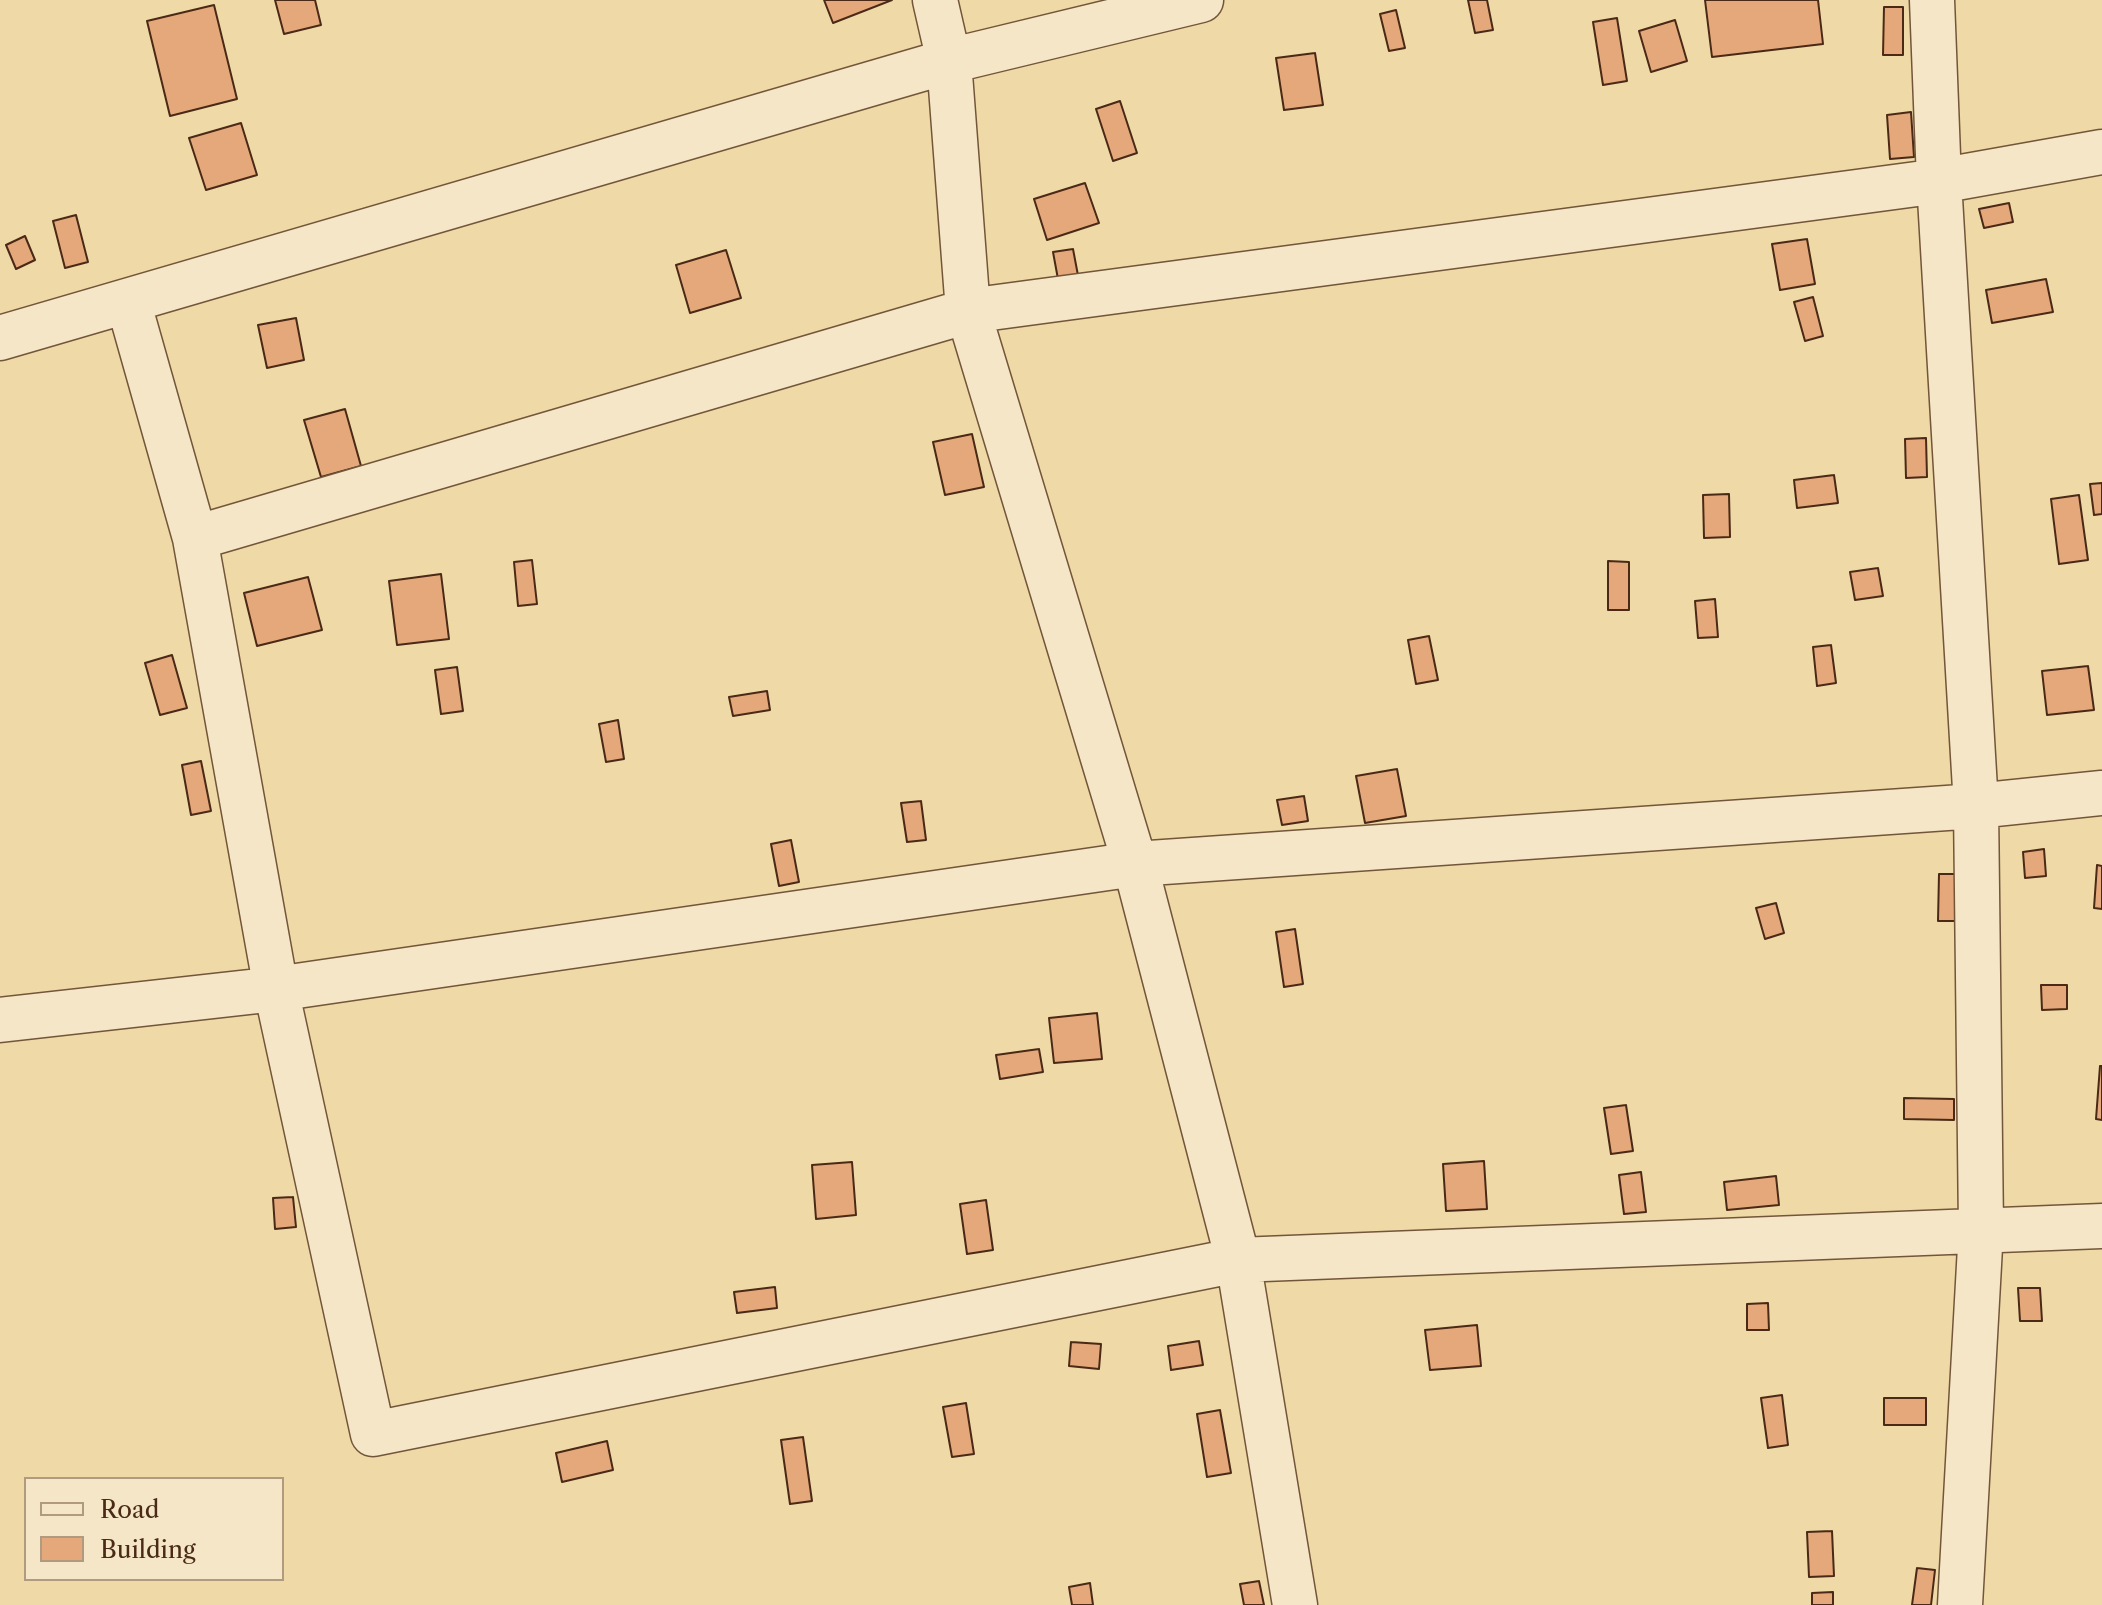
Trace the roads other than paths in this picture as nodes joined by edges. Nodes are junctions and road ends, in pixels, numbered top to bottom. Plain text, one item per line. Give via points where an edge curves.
1 (935, 0) edge
2 (1201, 0) edge
3 (1932, 0) edge
4 (949, 61) junction
5 (2102, 152) edge
6 (1939, 181) junction
7 (128, 301) junction
8 (968, 311) junction
9 (0, 338) edge
10 (195, 538) junction
11 (2102, 793) edge
12 (1976, 806) junction
13 (1135, 864) junction
14 (276, 989) junction
15 (0, 1020) edge
16 (2102, 1226) edge
17 (1981, 1229) junction
18 (1238, 1260) junction
19 (1295, 1605) edge
20 (1960, 1605) edge

1 - 4 street
2 - 4 street
3 - 6 street
4 - 7 street
4 - 8 street
5 - 6 street
6 - 8 street
6 - 12 street
7 - 9 street
7 - 10 street
8 - 10 street
8 - 13 street
10 - 14 street
11 - 12 street
12 - 13 street
12 - 17 street
13 - 14 street
13 - 18 street
14 - 15 street
14 - 18 street via 373,1434
16 - 17 street
17 - 18 street
17 - 20 street
18 - 19 street

